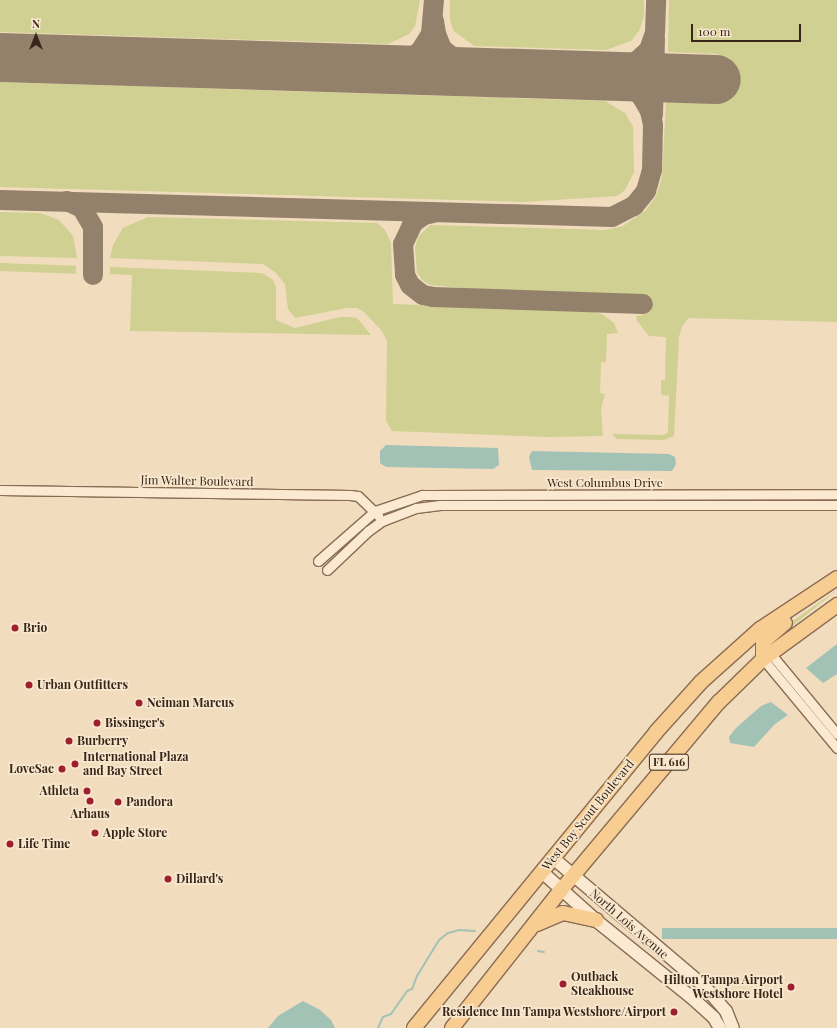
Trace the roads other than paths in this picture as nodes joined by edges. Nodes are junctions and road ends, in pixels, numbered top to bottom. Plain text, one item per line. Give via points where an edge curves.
1 (0, 490) edge
2 (837, 494) edge
3 (837, 506) edge
4 (375, 511) junction
5 (382, 521) junction
6 (318, 561) dead end
7 (327, 570) dead end
8 (837, 578) edge
9 (837, 585) edge
10 (837, 605) edge
11 (767, 657) junction
12 (828, 723) junction
13 (837, 734) edge
14 (826, 735) junction
15 (837, 748) edge
16 (553, 858) junction
17 (542, 872) junction
18 (573, 876) junction
19 (561, 890) junction
20 (596, 920) junction
21 (533, 926) junction
22 (414, 1028) edge
23 (452, 1028) edge
24 (720, 1028) edge
25 (733, 1028) edge

1 - 4 street, Jim Walter Boulevard via 350,495 358,496
2 - 4 street, West Columbus Drive via 440,494 422,495
3 - 5 street, West Columbus Drive via 440,505 416,508
4 - 5 street, Jim Walter Boulevard
4 - 6 street
5 - 7 street, West Columbus Drive via 352,544
8 - 16 main road, West Boy Scout Boulevard / FL 616 via 760,629 701,682 656,732
9 - 11 main road via 771,632 763,642
10 - 11 main road, FL 616
11 - 12 street
11 - 14 street
11 - 18 main road, FL 616 via 719,702
12 - 13 street
12 - 14 street
14 - 15 street
16 - 17 main road, West Boy Scout Boulevard / FL 616
16 - 18 street, North Lois Avenue
17 - 19 street, North Lois Avenue
17 - 22 main road, West Boy Scout Boulevard / FL 616
18 - 19 main road, FL 616
18 - 25 street, North Lois Avenue via 705,987 726,1011
19 - 20 street, North Lois Avenue
19 - 21 main road, FL 616
20 - 21 main road via 563,913
20 - 24 street, North Lois Avenue via 691,996
21 - 23 main road, FL 616

